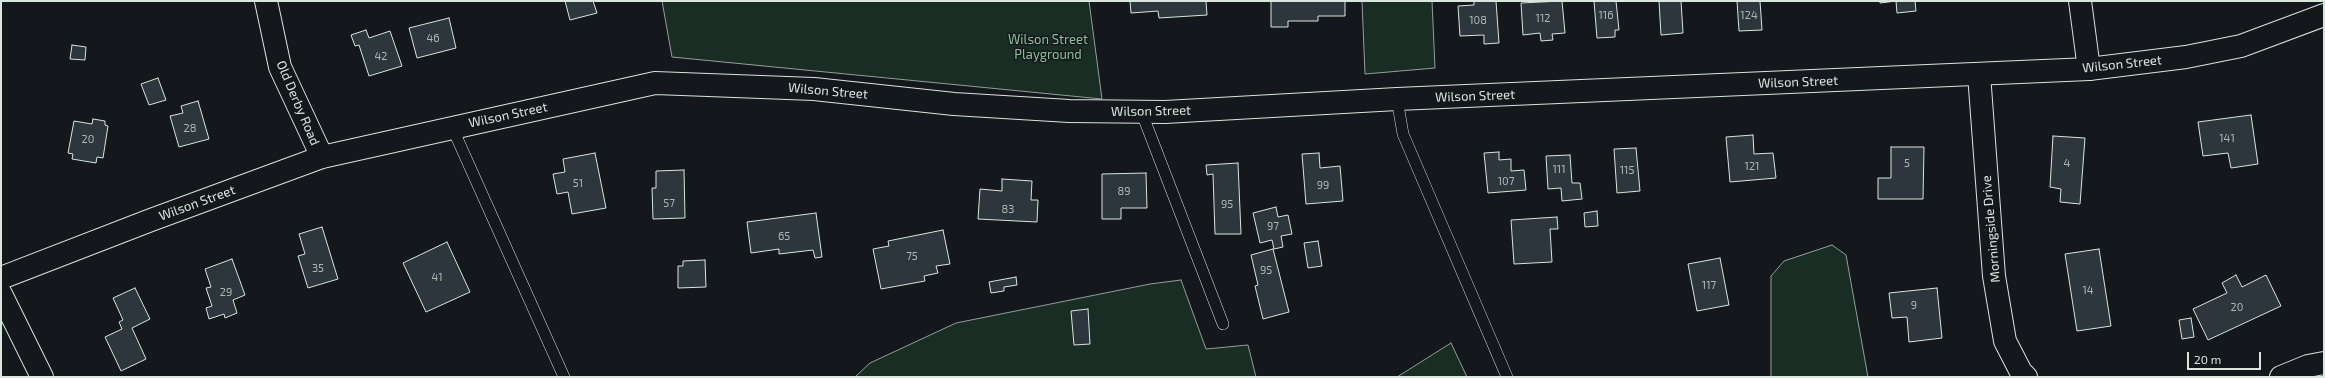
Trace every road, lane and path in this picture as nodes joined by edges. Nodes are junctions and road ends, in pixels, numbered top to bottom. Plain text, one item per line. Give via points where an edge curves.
1 (266, 1) edge
2 (2080, 1) edge
3 (2324, 15) edge
4 (2089, 69) junction
5 (1979, 74) junction
6 (1397, 99) junction
7 (1141, 112) junction
8 (452, 127) junction
9 (322, 157) junction
10 (1, 278) edge
11 (1, 294) edge
12 (1223, 324) dead end
13 (2324, 363) edge
14 (42, 377) edge
15 (564, 377) edge
16 (1507, 377) edge
17 (2026, 377) edge
18 (2281, 377) edge

1 - 9 street, Old Derby Road via 280,67
2 - 4 street
3 - 4 street, Wilson Street via 2241,46 2186,57
4 - 5 street, Wilson Street
5 - 6 street, Wilson Street
5 - 17 street, Morningside Drive via 1994,276 2005,341
6 - 7 street, Wilson Street
6 - 16 lane via 1403,134
7 - 8 street, Wilson Street via 970,105 814,89 655,83
7 - 12 lane
8 - 9 street, Wilson Street
8 - 15 lane
9 - 10 street, Wilson Street
11 - 14 street
13 - 18 street via 2308,366

